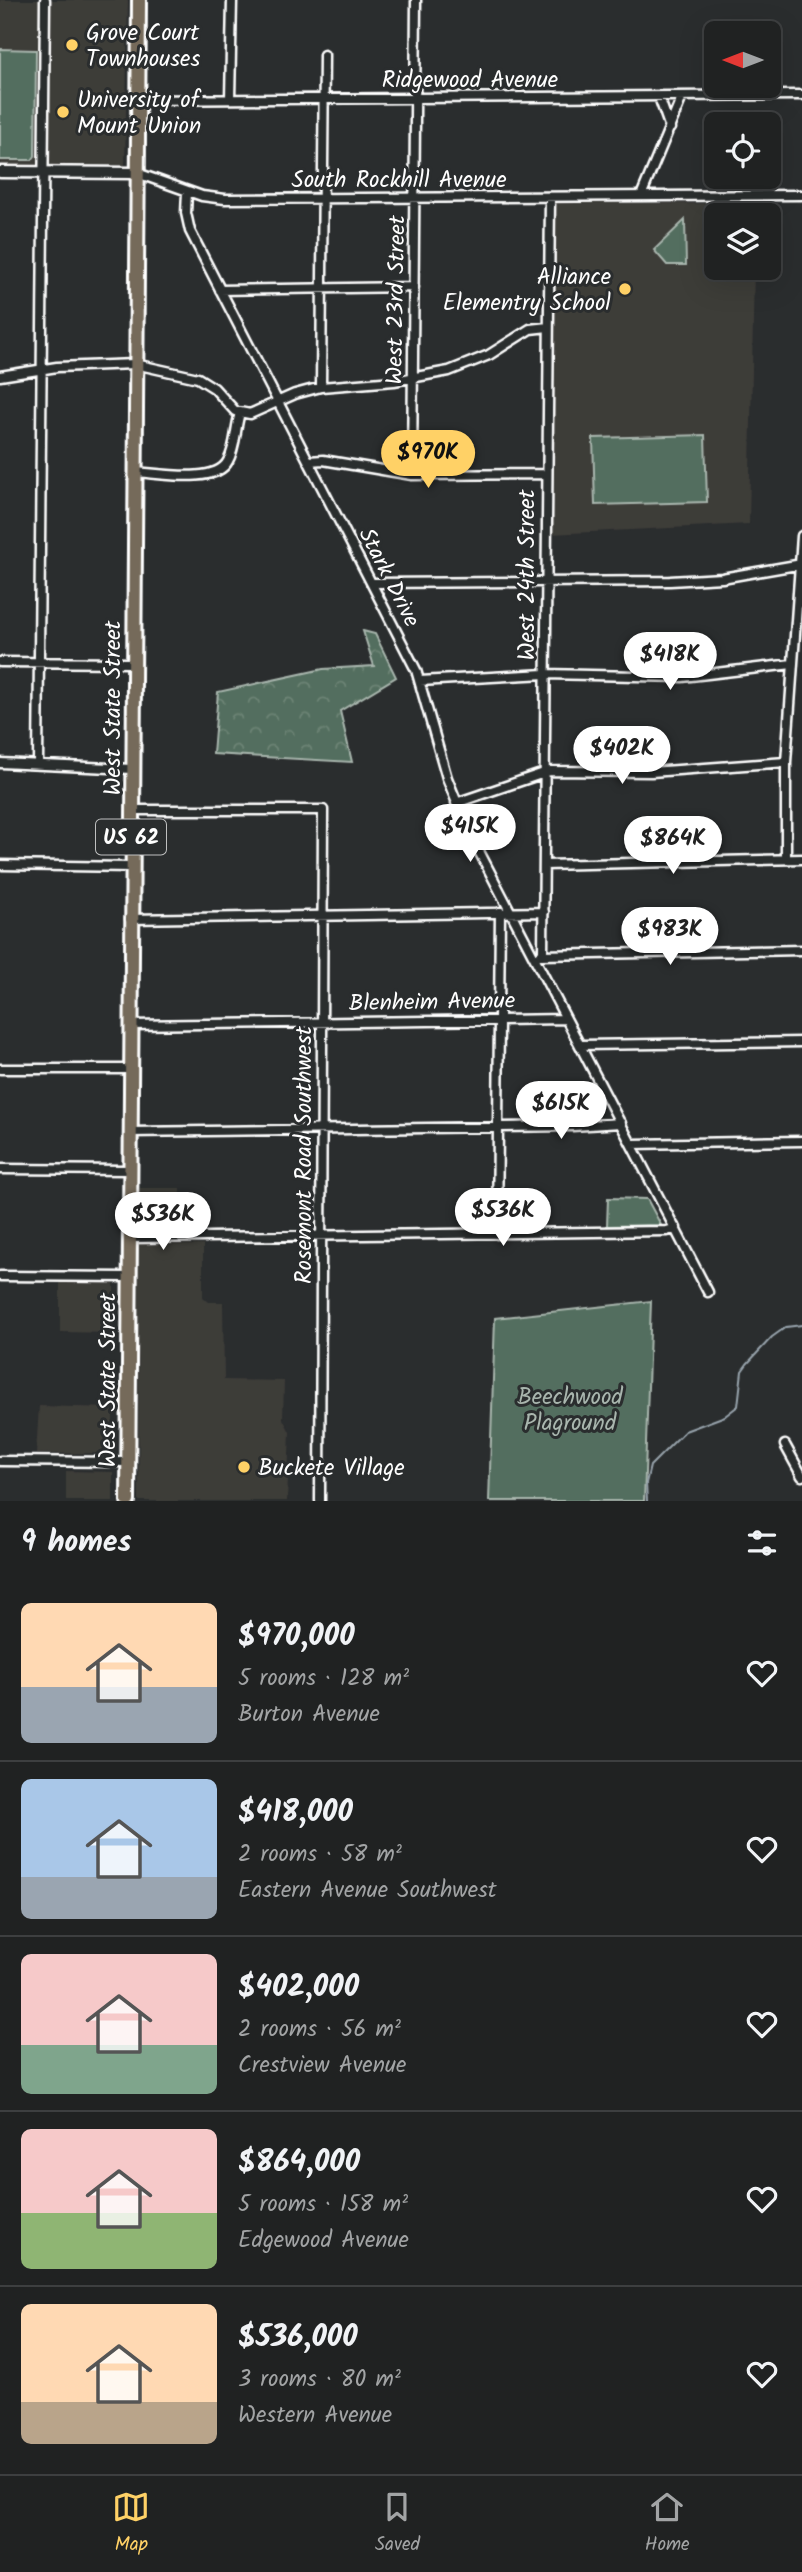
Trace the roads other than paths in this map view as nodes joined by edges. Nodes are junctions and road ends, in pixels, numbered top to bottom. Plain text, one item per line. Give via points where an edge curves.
1 (45, 0) edge
2 (139, 0) edge
3 (232, 0) edge
4 (416, 0) edge
5 (324, 55) dead end
6 (802, 95) edge
7 (659, 97) junction
8 (682, 97) junction
9 (415, 98) junction
10 (324, 99) junction
11 (138, 100) junction
12 (230, 100) junction
13 (670, 128) junction
14 (0, 172) edge
15 (44, 173) junction
16 (137, 173) junction
17 (187, 192) junction
18 (802, 195) edge
19 (642, 196) junction
20 (550, 197) junction
21 (415, 198) junction
22 (323, 199) junction
23 (414, 287) junction
24 (322, 288) junction
25 (220, 290) junction
26 (548, 327) junction
27 (135, 364) junction
28 (41, 369) junction
29 (0, 376) edge
30 (413, 378) junction
31 (321, 387) junction
32 (278, 401) junction
33 (240, 413) junction
34 (309, 461) junction
35 (135, 472) junction
36 (547, 474) junction
37 (412, 475) junction
38 (802, 536) edge
39 (801, 564) edge
40 (545, 582) junction
41 (372, 583) junction
42 (0, 662) edge
43 (39, 662) junction
44 (133, 663) junction
45 (792, 664) junction
46 (545, 674) junction
47 (420, 681) junction
48 (786, 762) junction
49 (0, 763) edge
50 (38, 764) junction
51 (132, 769) junction
52 (544, 772) junction
53 (456, 803) junction
54 (132, 810) junction
55 (786, 859) junction
56 (802, 859) edge
57 (544, 865) junction
58 (0, 866) edge
59 (131, 867) junction
60 (500, 912) junction
61 (511, 912) junction
62 (544, 912) junction
63 (323, 914) junction
64 (130, 919) junction
65 (802, 950) edge
66 (539, 955) junction
67 (566, 1018) junction
68 (499, 1020) junction
69 (323, 1022) junction
70 (130, 1024) junction
71 (802, 1042) edge
72 (580, 1045) junction
73 (0, 1069) edge
74 (130, 1069) junction
75 (621, 1123) junction
76 (498, 1127) junction
77 (322, 1129) junction
78 (129, 1132) junction
79 (802, 1141) edge
80 (632, 1144) junction
81 (0, 1169) edge
82 (129, 1170) junction
83 (676, 1228) junction
84 (497, 1234) junction
85 (321, 1236) junction
86 (128, 1238) junction
87 (0, 1276) edge
88 (129, 1277) junction
89 (708, 1292) dead end
90 (786, 1446) dead end
91 (0, 1461) edge
92 (128, 1462) junction
93 (802, 1476) edge
94 (128, 1501) edge
95 (320, 1501) edge

1 - 15 street
2 - 11 highway, West State Street / US 62
3 - 12 street
4 - 9 street, West 23rd Street
5 - 10 street
6 - 8 street, Ridgewood Avenue
7 - 8 street, Ridgewood Avenue
7 - 9 street, Ridgewood Avenue
7 - 13 street
8 - 13 street
9 - 10 street, Ridgewood Avenue
9 - 21 street, West 23rd Street
10 - 12 street, Ridgewood Avenue
10 - 22 street
11 - 12 street, Ridgewood Avenue
11 - 16 highway, West State Street / US 62
13 - 19 street
14 - 15 street, South Rockhill Avenue
15 - 16 street, South Rockhill Avenue
15 - 28 street
16 - 17 street, South Rockhill Avenue
16 - 27 highway, West State Street / US 62
17 - 22 street, South Rockhill Avenue via 225,199
17 - 25 street, Stark Drive via 187,222
18 - 19 street, South Rockhill Avenue
19 - 20 street, South Rockhill Avenue
20 - 21 street, South Rockhill Avenue
20 - 26 street, West 24th Street
21 - 22 street, South Rockhill Avenue
21 - 23 street, West 23rd Street
22 - 24 street
23 - 24 street
23 - 30 street, West 23rd Street
24 - 25 street
24 - 31 street
25 - 32 street, Stark Drive
26 - 30 street via 530,329 461,367
26 - 36 street, West 24th Street
27 - 28 street
27 - 33 street via 198,378
27 - 35 highway, West State Street / US 62
28 - 29 street
28 - 43 street
30 - 31 street
30 - 37 street, West 23rd Street
31 - 32 street
32 - 33 street via 255,413
32 - 34 street, Stark Drive
33 - 35 street via 230,456 216,473
34 - 37 street
34 - 41 street, Stark Drive
35 - 44 highway, West State Street / US 62
36 - 37 street
36 - 40 street, West 24th Street
38 - 39 street
39 - 40 street via 698,580
39 - 45 street
40 - 41 street
40 - 46 street, West 24th Street
41 - 47 street, Stark Drive
42 - 43 street
43 - 44 street
43 - 50 street
44 - 51 highway, West State Street / US 62
45 - 46 street via 682,677
45 - 48 street
46 - 47 street
46 - 52 street, West 24th Street
47 - 53 street, Stark Drive
48 - 52 street via 651,772
48 - 55 street
49 - 50 street
50 - 51 street
51 - 54 highway, West State Street / US 62
52 - 53 street
52 - 57 street, West 24th Street
53 - 61 street, Stark Drive
54 - 59 highway, West State Street / US 62
54 - 63 street, Rosemont Road Southwest via 322,809
55 - 56 street
55 - 57 street
57 - 62 street, West 24th Street
58 - 59 street
59 - 64 highway, West State Street / US 62
60 - 61 street
60 - 63 street
60 - 68 street
61 - 62 street
61 - 66 street, Stark Drive
62 - 66 street, West 24th Street
63 - 64 street
63 - 69 street, Rosemont Road Southwest
64 - 70 highway, West State Street / US 62
65 - 66 street
66 - 67 street, Stark Drive
67 - 68 street, Blenheim Avenue
67 - 72 street, Stark Drive
68 - 69 street, Blenheim Avenue
68 - 76 street
69 - 70 street, Blenheim Avenue
69 - 77 street, Rosemont Road Southwest
70 - 74 highway, West State Street / US 62
71 - 72 street
72 - 75 street, Stark Drive
73 - 74 street
74 - 78 highway, West State Street / US 62
75 - 76 street
75 - 80 street, Stark Drive
76 - 77 street
76 - 84 street
77 - 78 street
77 - 85 street, Rosemont Road Southwest
78 - 82 highway, West State Street / US 62
79 - 80 street
80 - 83 street, Stark Drive
81 - 82 street
82 - 86 highway, West State Street / US 62
83 - 84 street
83 - 89 street, Stark Drive
84 - 85 street
85 - 86 street
85 - 95 street, Rosemont Road Southwest
86 - 88 highway, West State Street / US 62
87 - 88 street
88 - 92 highway, West State Street / US 62
90 - 93 street
91 - 92 street
92 - 94 highway, West State Street / US 62

